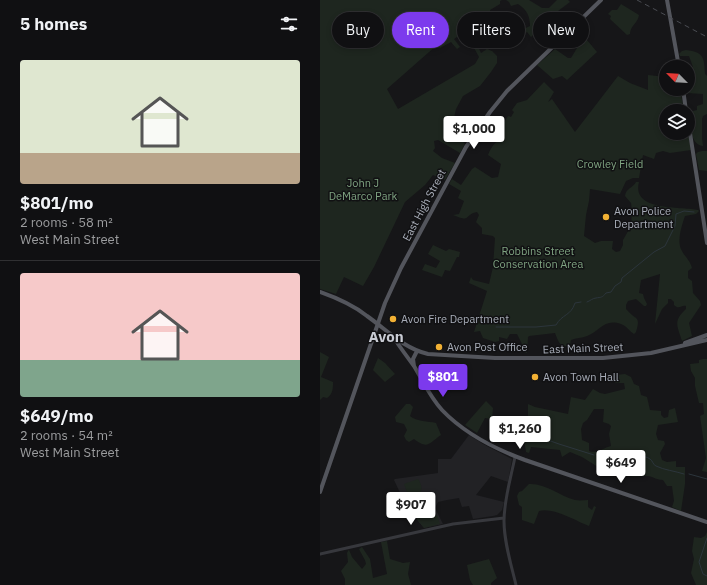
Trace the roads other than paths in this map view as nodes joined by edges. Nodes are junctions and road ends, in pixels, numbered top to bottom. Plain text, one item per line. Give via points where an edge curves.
1 (601, 0) edge
2 (667, 0) edge
3 (678, 60) edge
4 (691, 140) edge
5 (707, 243) edge
6 (320, 292) edge
7 (378, 324) junction
8 (707, 336) edge
9 (394, 337) junction
10 (707, 340) edge
11 (677, 346) junction
12 (412, 348) junction
13 (417, 351) junction
14 (410, 360) junction
15 (414, 366) junction
16 (515, 457) junction
17 (320, 492) edge
18 (504, 518) junction
19 (707, 522) edge
20 (320, 554) edge
21 (516, 585) edge

1 - 7 main road, East High Street via 507,91 476,132 401,268
2 - 3 main road
4 - 5 main road
6 - 7 main road via 351,306
7 - 9 main road
7 - 17 main road, East High Street
8 - 11 main road, East Main Street
9 - 12 main road, East Main Street
9 - 14 main road
10 - 11 main road, East Main Street
11 - 13 main road, East Main Street via 643,354 583,359 479,358 433,355
12 - 13 main road, East Main Street
12 - 14 main road
13 - 15 main road via 413,359
14 - 15 main road
15 - 16 main road via 432,397 451,418 480,439
16 - 18 street
16 - 19 main road
18 - 20 street via 453,524
18 - 21 street via 505,535

